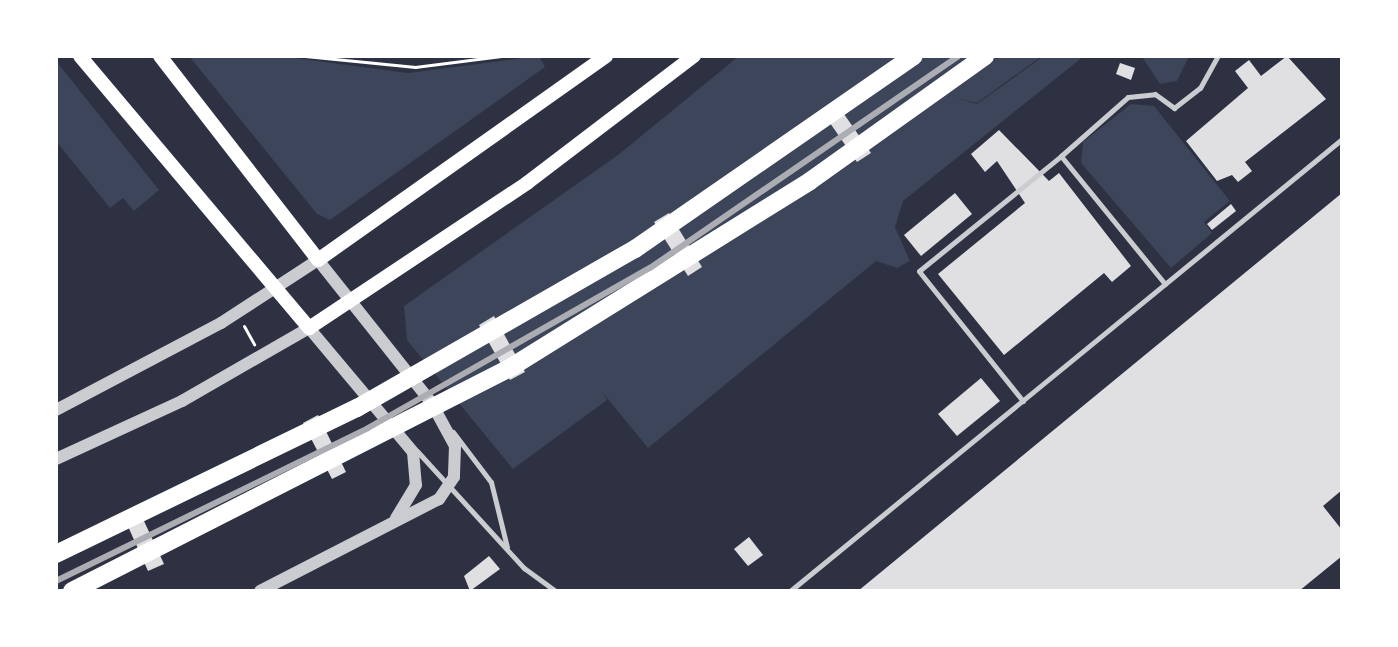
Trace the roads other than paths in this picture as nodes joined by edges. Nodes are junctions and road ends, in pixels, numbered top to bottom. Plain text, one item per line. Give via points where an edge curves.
1 (80, 56) edge
2 (160, 56) edge
3 (606, 56) edge
4 (694, 56) edge
5 (914, 56) edge
6 (985, 56) edge
7 (1218, 56) edge
8 (1342, 139) edge
9 (1061, 156) junction
10 (318, 260) junction
11 (1165, 284) junction
12 (274, 290) junction
13 (350, 301) junction
14 (309, 328) junction
15 (1023, 401) junction
16 (431, 402) junction
17 (56, 410) edge
18 (405, 436) junction
19 (56, 459) edge
20 (449, 490) junction
21 (389, 525) junction
22 (507, 548) junction
23 (56, 554) edge
24 (72, 591) edge
25 (260, 591) edge
26 (556, 591) edge
27 (790, 591) edge

1 - 12 main road
2 - 10 main road
3 - 10 main road
4 - 13 main road via 527,183
5 - 23 highway via 609,264 357,408
6 - 24 highway via 749,221 513,366
7 - 9 lane via 1200,88 1174,108 1155,94 1128,97
8 - 11 lane
9 - 11 lane
9 - 15 lane via 919,271
10 - 12 street
10 - 13 street
11 - 15 lane
12 - 14 main road
12 - 17 street
13 - 14 main road
13 - 16 street
14 - 18 street
14 - 19 street via 182,401
15 - 27 lane
16 - 20 street via 455,446
16 - 22 lane via 491,482
18 - 20 lane
18 - 21 street via 416,485
20 - 21 street
20 - 22 lane
21 - 25 street
22 - 26 lane

